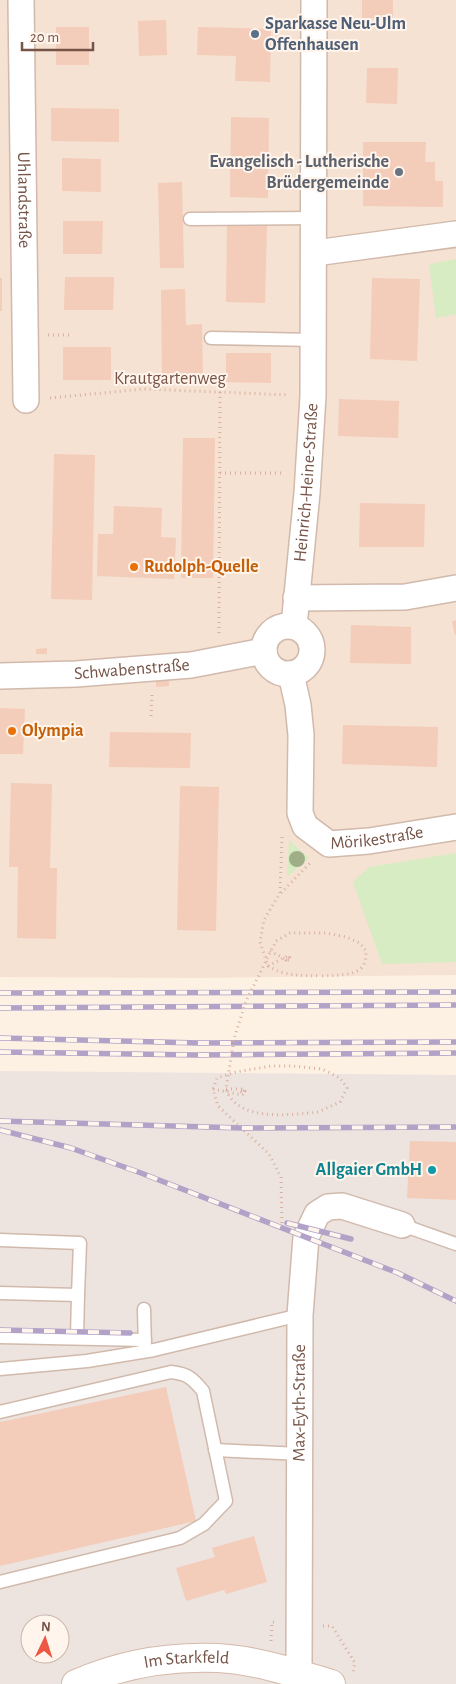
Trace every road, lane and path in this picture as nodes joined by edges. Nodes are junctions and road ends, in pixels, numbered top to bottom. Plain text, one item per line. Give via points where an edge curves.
1 (15, 0) edge
2 (21, 0) edge
3 (314, 0) edge
4 (0, 1) edge
5 (314, 218) junction
6 (190, 219) dead end
7 (456, 234) edge
8 (315, 253) junction
9 (211, 338) dead end
10 (314, 340) junction
11 (220, 392) junction
12 (314, 396) junction
13 (26, 400) joint
14 (220, 473) junction
15 (308, 473) junction
16 (456, 588) edge
17 (296, 598) junction
18 (294, 626) junction
19 (264, 651) junction
20 (235, 656) junction
21 (290, 674) junction
22 (0, 676) edge
23 (152, 695) dead end
24 (151, 716) dead end
25 (456, 827) edge
26 (282, 835) dead end
27 (329, 844) junction
28 (280, 893) junction
29 (270, 952) junction
30 (268, 966) junction
31 (213, 1088) junction
32 (226, 1089) junction
33 (402, 1225) joint
34 (282, 1236) dead end
35 (0, 1240) edge
36 (456, 1244) edge
37 (0, 1293) edge
38 (78, 1295) junction
39 (144, 1308) dead end
40 (300, 1316) junction
41 (0, 1337) edge
42 (77, 1338) junction
43 (145, 1346) junction
44 (0, 1369) edge
45 (0, 1412) edge
46 (215, 1450) junction
47 (300, 1454) junction
48 (0, 1582) edge
49 (332, 1626) dead end
50 (299, 1679) edge
51 (341, 1681) edge
52 (76, 1684) edge

1 - 4 street
2 - 13 street, Uhlandstraße
3 - 5 street, Heinrich-Heine-Straße
5 - 6 lane
5 - 8 street, Heinrich-Heine-Straße
7 - 8 street
8 - 10 street, Heinrich-Heine-Straße
9 - 10 lane
10 - 12 street, Heinrich-Heine-Straße
11 - 12 path, Krautgartenweg
11 - 13 path, Krautgartenweg via 144,389
11 - 14 path
12 - 15 street, Heinrich-Heine-Straße
14 - 15 path
14 - 20 path via 219,633
15 - 17 street, Heinrich-Heine-Straße
16 - 17 street via 405,597
17 - 18 street, Heinrich-Heine-Straße
18 - 19 street via 273,631
18 - 21 street via 306,634 312,655 304,668
19 - 20 street, Schwabenstraße
19 - 21 street via 270,665
20 - 22 street, Schwabenstraße via 191,664 93,673
21 - 27 street, Mörikestraße via 301,735 300,813 305,826
23 - 24 path
25 - 27 street, Mörikestraße
26 - 28 path
27 - 28 path
28 - 30 path via 264,920 260,942
29 - 30 path, bridge via 278,956 287,960 288,960 290,960 290,958 289,956 287,956 286,958 286,959 286,960 289,960 290,959 290,957 289,956 287,956
29 - 30 path, bridge via 276,941 290,933 305,932 346,936 360,943 366,951 364,965 348,974 313,976 278,972
29 - 32 path, bridge via 246,1000 234,1039
31 - 32 path, bridge via 242,1095 245,1093 245,1091 243,1089 240,1091 241,1093 245,1092 245,1091 244,1089 233,1089
31 - 32 path, bridge via 217,1078 270,1066 322,1069 340,1078 347,1088 340,1102 318,1112 291,1115 266,1114 238,1107
31 - 34 path via 218,1106 269,1154 281,1177
33 - 36 lane
33 - 40 street, Max-Eyth-Straße via 342,1206 328,1207 317,1214 306,1237
35 - 38 lane via 80,1243
37 - 38 lane
38 - 42 lane
39 - 43 lane
40 - 43 lane
40 - 47 street, Max-Eyth-Straße
41 - 42 lane
42 - 43 lane
43 - 44 lane via 87,1361
45 - 46 lane via 171,1372 183,1373 203,1391
46 - 47 lane
46 - 48 lane via 226,1501 204,1524 180,1538
47 - 50 street, Max-Eyth-Straße
49 - 51 path via 355,1663
50 - 51 main road, Im Starkfeld
50 - 52 main road, Im Starkfeld via 244,1662 197,1658 136,1664

